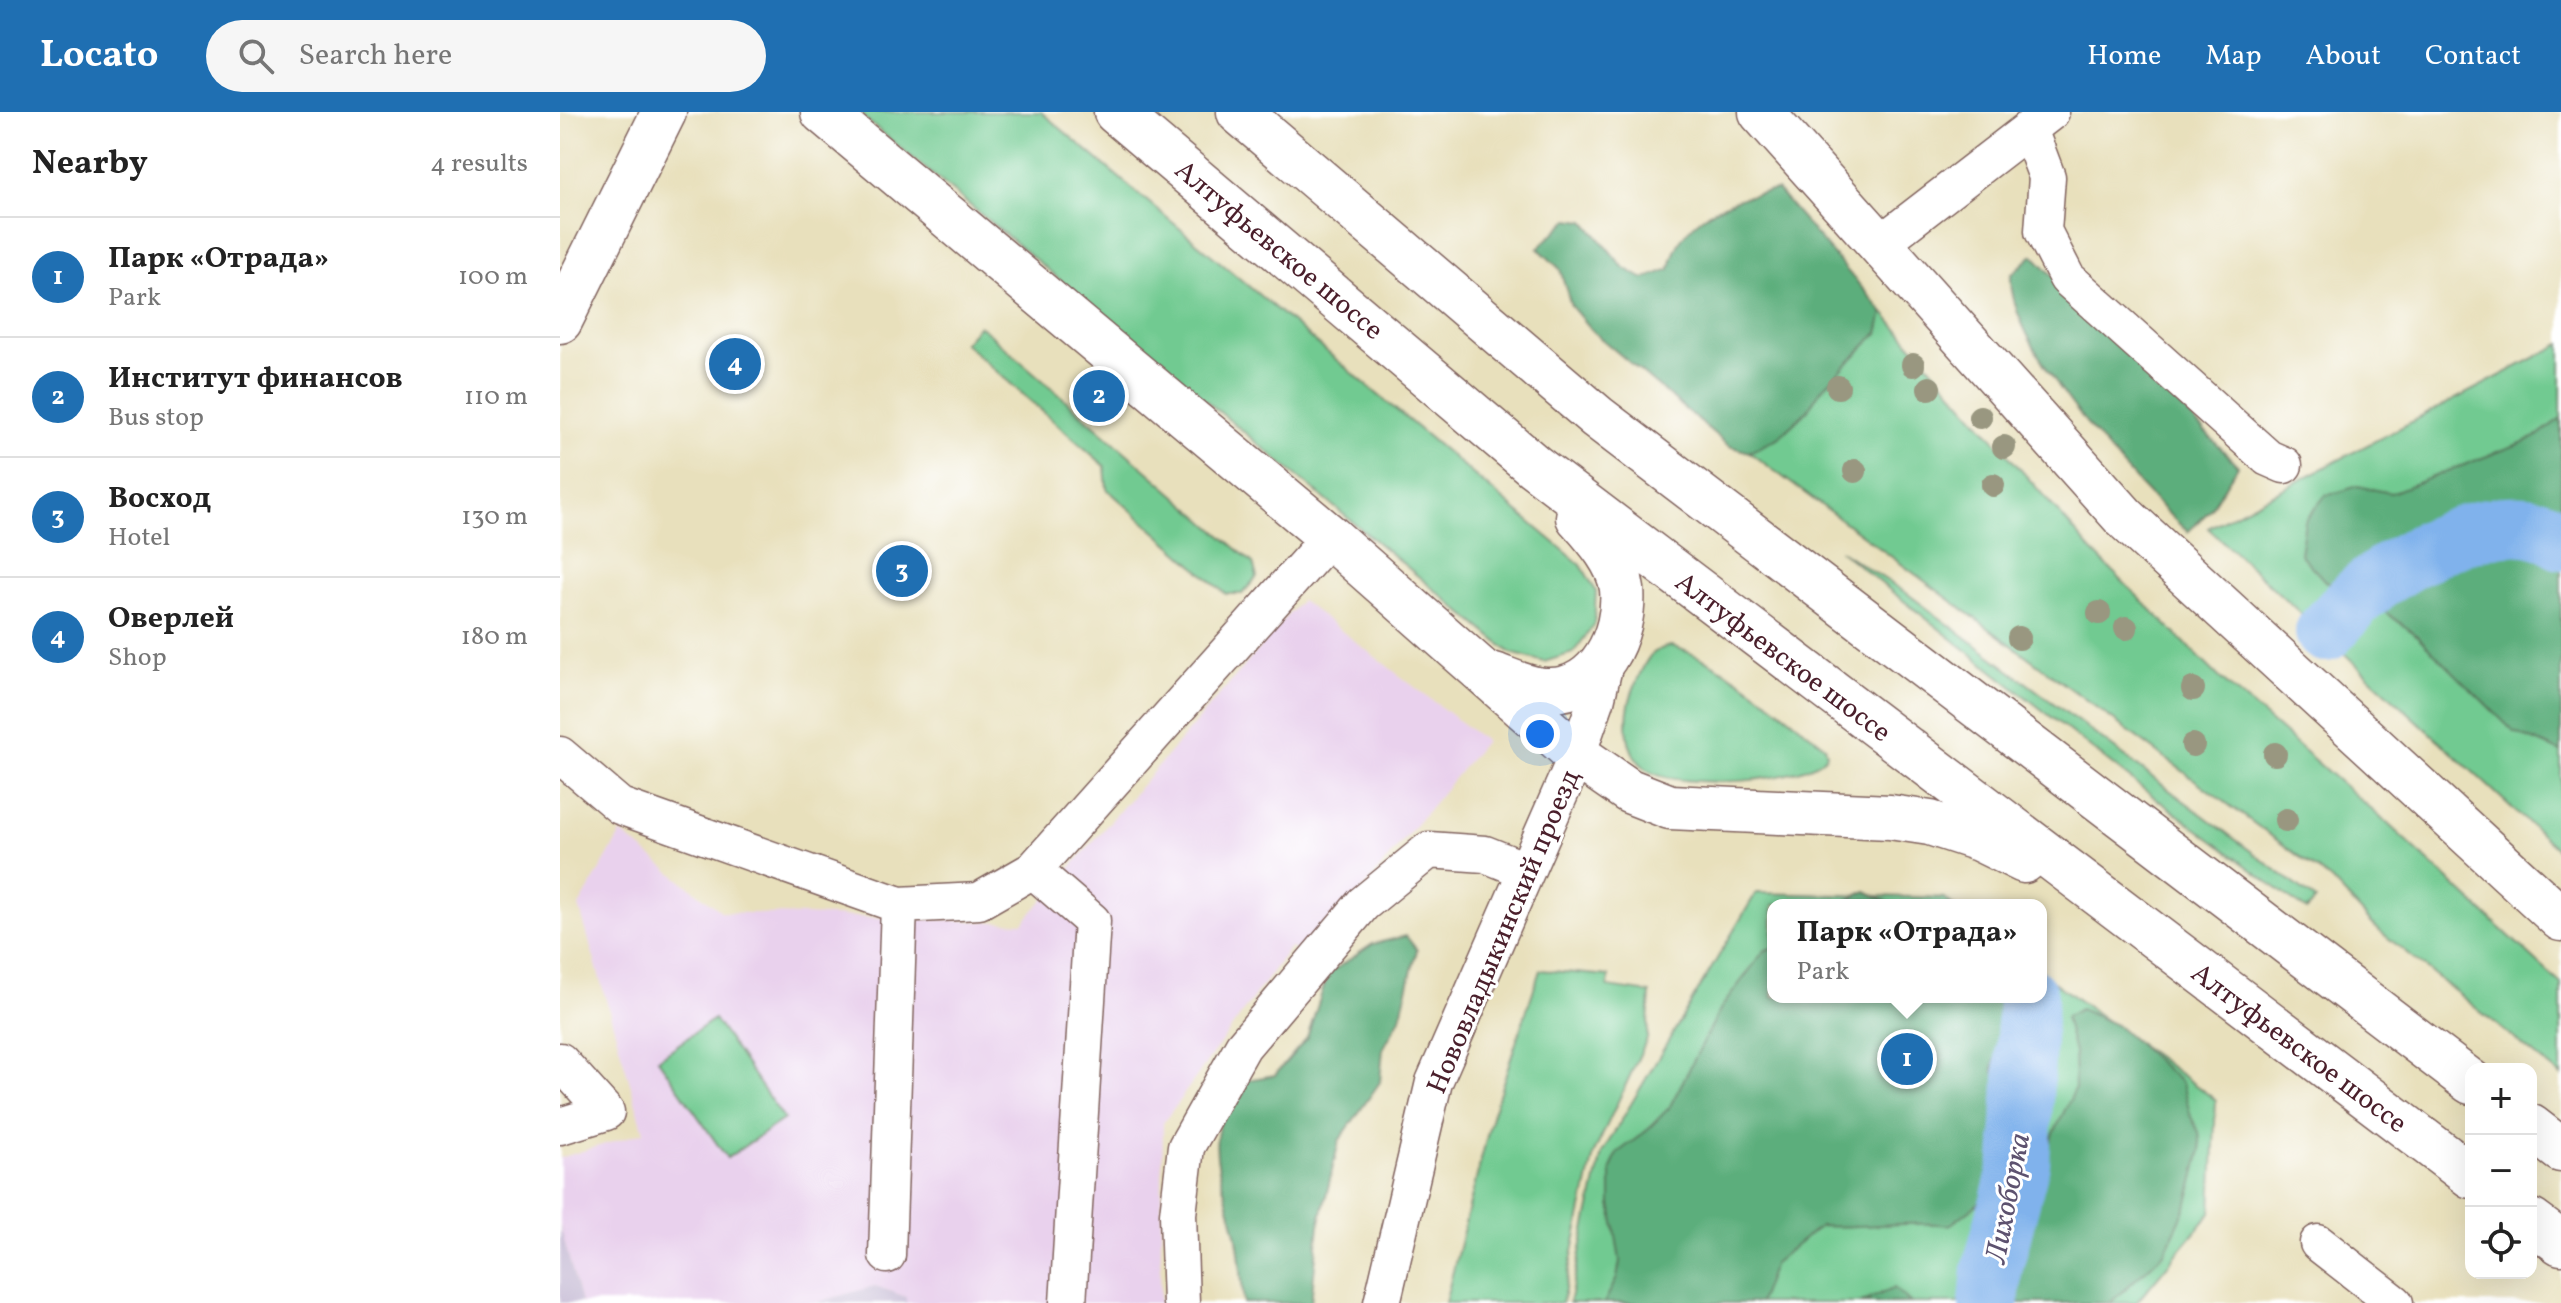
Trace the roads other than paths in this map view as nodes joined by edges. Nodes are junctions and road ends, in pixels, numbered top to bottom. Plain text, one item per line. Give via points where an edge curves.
1 (664, 112) edge
2 (823, 112) edge
3 (1116, 112) edge
4 (1239, 112) edge
5 (1761, 112) edge
6 (2040, 121) edge
7 (1881, 243) junction
8 (560, 321) edge
9 (2284, 465) dead end
10 (1534, 466) junction
11 (1330, 537) junction
12 (1607, 654) junction
13 (1481, 669) junction
14 (560, 755) edge
15 (1577, 755) junction
16 (1033, 870) junction
17 (1525, 870) junction
18 (2102, 898) junction
19 (899, 905) junction
20 (2561, 919) edge
21 (560, 1061) edge
22 (2465, 1077) edge
23 (560, 1126) edge
24 (2537, 1132) edge
25 (2561, 1150) edge
26 (2465, 1171) edge
27 (2537, 1225) edge
28 (2318, 1243) dead end
29 (2561, 1243) edge
30 (887, 1255) dead end
31 (1068, 1303) edge
32 (1181, 1303) edge
33 (1382, 1303) edge
34 (2395, 1303) edge

1 - 8 main road
2 - 11 main road
3 - 10 main road, Алтуфьевское шоссе
4 - 22 main road via 1597,417
5 - 7 main road
6 - 7 street
6 - 9 street via 2047,177 2043,231 2067,278 2268,458
7 - 20 main road via 2124,517
10 - 12 main road via 1604,547 1622,587 1618,630
10 - 18 main road, Алтуфьевское шоссе
11 - 13 main road
11 - 16 street
12 - 13 main road via 1595,672 1572,686 1548,691
12 - 15 street, Нововладыкинский проезд
13 - 15 main road
14 - 19 street via 620,806
15 - 17 street, Нововладыкинский проезд
15 - 18 main road via 1629,791 1670,807 1930,823 1979,839
16 - 19 street via 979,901
16 - 31 street via 1092,921
17 - 32 street via 1485,854 1429,850 1363,904 1243,1046 1186,1147 1178,1214
17 - 33 street, Нововладыкинский проезд via 1434,1082
18 - 26 main road, Алтуфьевское шоссе
19 - 30 street
21 - 23 street via 606,1112
24 - 25 main road
27 - 29 main road
28 - 34 street

